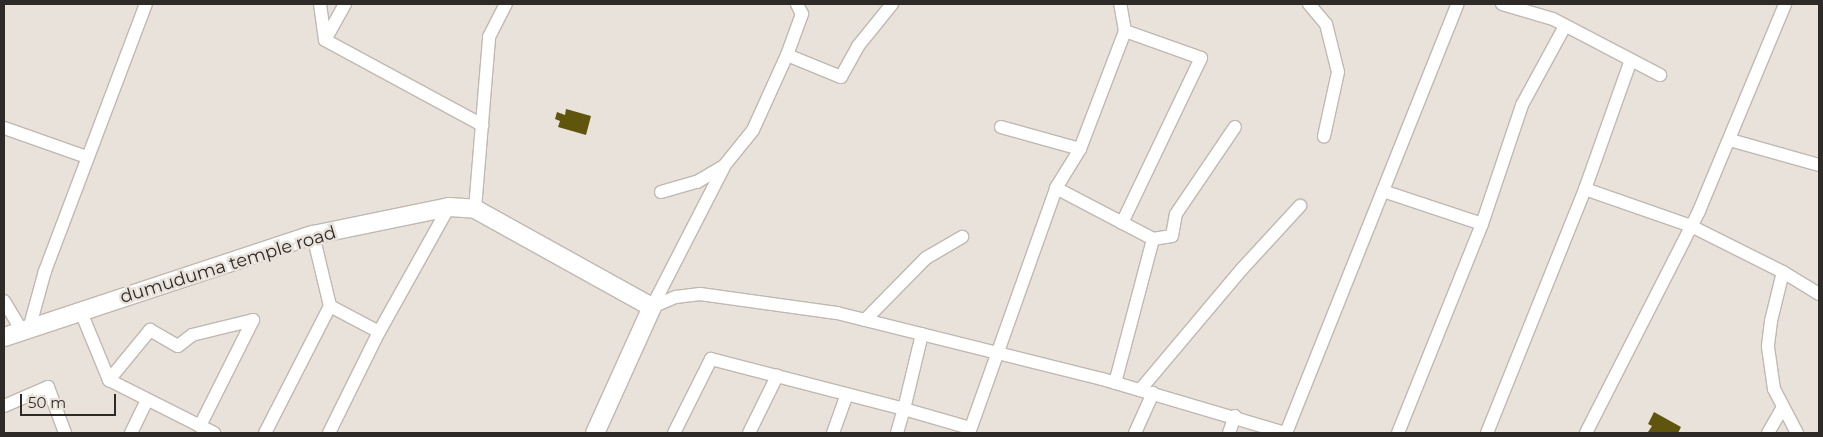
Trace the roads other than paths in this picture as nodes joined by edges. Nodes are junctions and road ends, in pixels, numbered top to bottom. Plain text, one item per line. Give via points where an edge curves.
1 (146, 4) edge
2 (320, 4) edge
3 (345, 4) edge
4 (506, 4) edge
5 (797, 4) edge
6 (892, 4) edge
7 (1120, 4) edge
8 (1309, 4) edge
9 (1458, 4) edge
10 (1502, 4) edge
11 (1785, 4) edge
12 (1565, 26) junction
13 (1125, 31) junction
14 (325, 40) junction
15 (787, 55) junction
16 (1630, 60) junction
17 (1660, 75) dead end
18 (482, 124) junction
19 (1001, 127) dead end
20 (1236, 127) dead end
21 (4, 128) edge
22 (1324, 136) dead end
23 (1730, 140) junction
24 (1080, 150) junction
25 (87, 157) junction
26 (1819, 165) edge
27 (724, 166) junction
28 (1056, 188) junction
29 (1585, 189) junction
30 (1383, 191) junction
31 (661, 192) dead end
32 (1300, 206) dead end
33 (449, 207) junction
34 (475, 209) junction
35 (1122, 223) junction
36 (1482, 224) junction
37 (1691, 226) junction
38 (313, 235) junction
39 (962, 238) dead end
40 (1153, 239) junction
41 (1783, 272) junction
42 (1819, 294) edge
43 (4, 301) edge
44 (330, 306) junction
45 (652, 307) junction
46 (81, 312) junction
47 (865, 320) junction
48 (26, 330) junction
49 (379, 332) junction
50 (922, 334) junction
51 (4, 338) edge
52 (995, 353) junction
53 (777, 376) junction
54 (108, 380) junction
55 (1115, 383) junction
56 (1147, 391) junction
57 (847, 394) junction
58 (147, 400) junction
59 (4, 406) edge
60 (1783, 407) junction
61 (904, 409) junction
62 (1235, 416) junction
63 (205, 430) edge
64 (970, 431) edge
65 (67, 433) edge
66 (131, 433) edge
67 (264, 433) edge
68 (329, 433) edge
69 (595, 433) edge
70 (674, 433) edge
71 (749, 433) edge
72 (833, 433) edge
73 (897, 433) edge
74 (1135, 433) edge
75 (1229, 433) edge
76 (1398, 433) edge
77 (1487, 433) edge
78 (1586, 433) edge
79 (1768, 433) edge
80 (1797, 433) edge

1 - 25 street
2 - 14 street
3 - 14 street
4 - 18 street via 489,37
5 - 15 street via 802,14
6 - 15 street via 858,46 841,77
7 - 13 street
8 - 22 street via 1326,24 1338,72
9 - 30 street
10 - 12 street
11 - 23 street
12 - 16 street
12 - 36 street via 1522,105
13 - 24 street
13 - 35 street via 1201,58
14 - 18 street
15 - 27 street via 753,130
16 - 17 street
16 - 29 street
18 - 34 street
19 - 24 street
20 - 40 street via 1176,214 1172,236
21 - 25 street
23 - 26 street
23 - 37 street
24 - 28 street
25 - 48 street
27 - 31 street via 696,182
27 - 45 street
28 - 35 street
28 - 52 street
29 - 37 street
29 - 77 street
30 - 36 street
30 - 62 street via 1286,433
32 - 56 street via 1242,269
33 - 34 street, dumuduma temple road
33 - 38 street, dumuduma temple road
33 - 49 street
34 - 45 street, dumuduma temple road
35 - 40 street
36 - 76 street
37 - 41 street
37 - 78 street
38 - 44 street
38 - 46 street, dumuduma temple road
39 - 47 street via 926,258
40 - 55 street
41 - 42 street
41 - 60 street via 1768,347 1774,389
43 - 48 street
44 - 49 street
44 - 67 street
45 - 47 street via 676,297 700,294
45 - 69 street
46 - 48 street, dumuduma temple road
46 - 54 street
47 - 50 street
48 - 51 street, dumuduma temple road
49 - 68 street
50 - 52 street
50 - 61 street
52 - 55 street
52 - 64 street
53 - 57 street
53 - 70 street via 711,359
53 - 71 street
54 - 58 street
54 - 63 street via 150,330 178,346 192,335 253,320
55 - 56 street
56 - 62 street
56 - 74 street
57 - 61 street
57 - 72 street
58 - 63 street
58 - 66 street
59 - 65 street via 48,387
60 - 79 street
60 - 80 street
61 - 64 street
61 - 73 street
62 - 75 street

